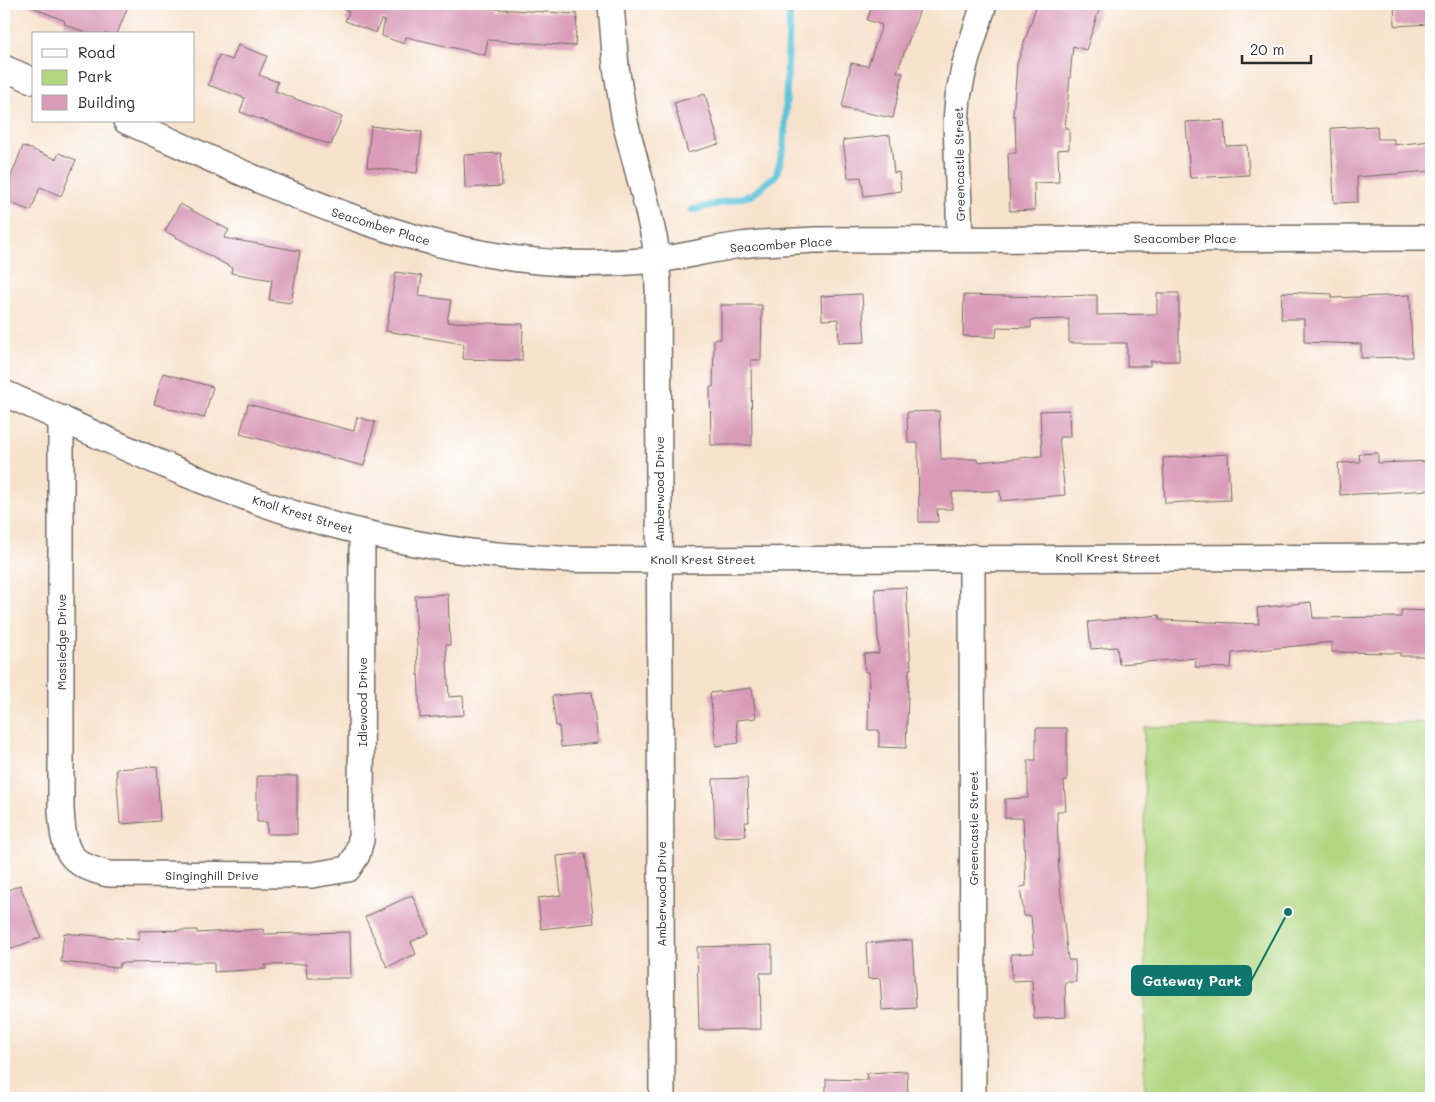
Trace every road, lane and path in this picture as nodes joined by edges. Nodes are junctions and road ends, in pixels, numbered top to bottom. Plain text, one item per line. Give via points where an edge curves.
1 (612, 4) edge
2 (984, 4) edge
3 (4, 68) edge
4 (32, 80) edge
5 (128, 122) edge
6 (1431, 238) edge
7 (960, 239) junction
8 (657, 260) junction
9 (4, 393) edge
10 (61, 418) junction
11 (362, 532) junction
12 (1431, 557) edge
13 (972, 558) junction
14 (660, 560) junction
15 (77, 862) joint
16 (348, 869) joint
17 (662, 1098) edge
18 (973, 1098) edge

1 - 8 street, Amberwood Drive via 616,67 625,122
2 - 7 street, Greencastle Street via 958,97
3 - 4 street
5 - 8 street, Seacomber Place via 377,227 459,248 519,258 565,263
6 - 7 street, Seacomber Place
7 - 8 street, Seacomber Place via 812,240 742,245
8 - 14 street, Amberwood Drive
9 - 10 street, Knoll Krest Street
10 - 11 street, Knoll Krest Street via 150,460 267,505
10 - 15 street, Mossledge Drive via 61,810 63,836
11 - 14 street, Knoll Krest Street via 489,554 560,559
11 - 16 street, Idlewood Drive via 361,840
12 - 13 street, Knoll Krest Street
13 - 14 street, Knoll Krest Street
13 - 18 street, Greencastle Street
14 - 17 street, Amberwood Drive
15 - 16 street, Singinghill Drive via 108,874 312,875

